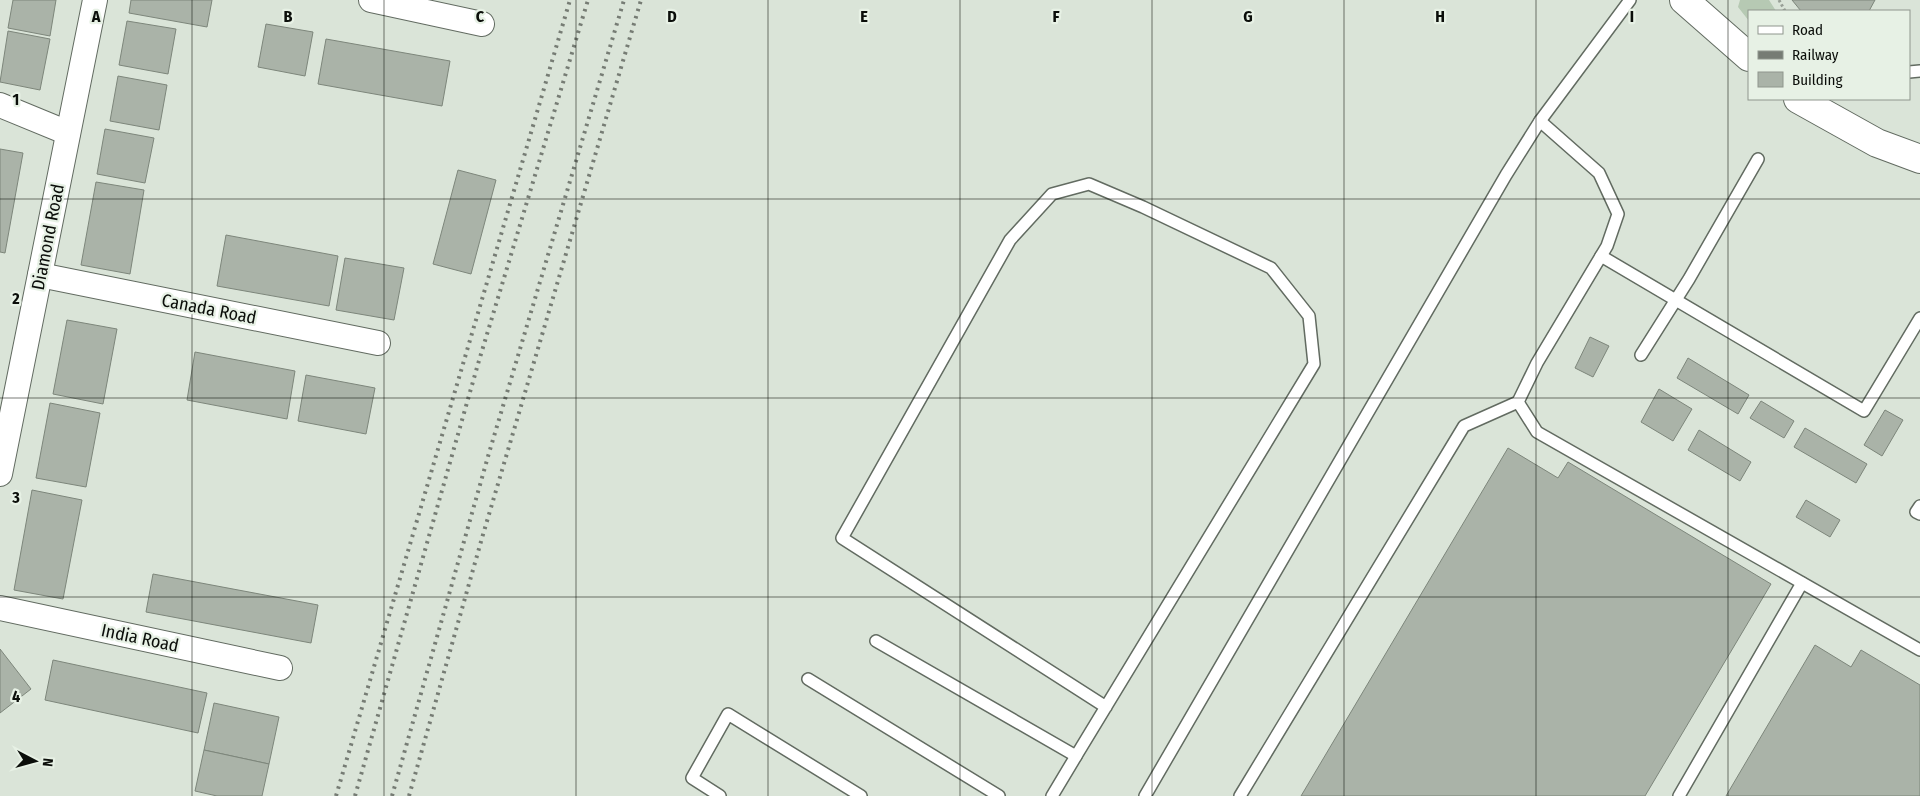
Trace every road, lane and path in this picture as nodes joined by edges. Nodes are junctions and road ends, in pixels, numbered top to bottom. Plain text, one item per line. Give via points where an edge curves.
1 (95, 0) edge
2 (371, 0) edge
3 (1630, 0) edge
4 (1692, 3) edge
5 (482, 24) dead end
6 (1748, 56) edge
7 (1800, 100) edge
8 (0, 105) edge
9 (1540, 121) junction
10 (68, 133) junction
11 (1758, 159) dead end
12 (1920, 159) edge
13 (1601, 256) junction
14 (40, 274) junction
15 (1676, 299) junction
16 (1920, 318) edge
17 (378, 343) dead end
18 (1641, 356) dead end
19 (1518, 402) junction
20 (0, 474) edge
21 (1920, 506) edge
22 (1920, 514) edge
23 (1802, 583) junction
24 (0, 608) edge
25 (876, 641) dead end
26 (1920, 650) edge
27 (280, 668) dead end
28 (808, 678) dead end
29 (1106, 707) junction
30 (1076, 756) junction
31 (720, 796) edge
32 (861, 796) edge
33 (999, 796) edge
34 (1052, 796) edge
35 (1145, 796) edge
36 (1240, 796) edge
37 (1679, 796) edge

1 - 10 street, Diamond Road
2 - 5 street
3 - 9 lane
4 - 6 street
7 - 12 street via 1877,143
8 - 10 street
9 - 13 lane via 1599,173 1618,214
9 - 35 lane
10 - 14 street, Diamond Road
11 - 15 lane
13 - 15 lane
13 - 19 lane via 1537,363
14 - 17 street, Canada Road
14 - 20 street, Diamond Road
15 - 16 lane via 1864,411
15 - 18 lane
19 - 23 lane via 1537,432
19 - 36 lane via 1464,426
21 - 22 lane via 1916,512
23 - 26 lane
23 - 37 lane
24 - 27 street, India Road
25 - 30 lane
28 - 33 lane
29 - 29 lane via 1314,364 1309,316 1271,268 1089,184 1052,194 1010,240 842,538
29 - 30 lane
30 - 34 lane
31 - 32 lane via 692,778 728,714

